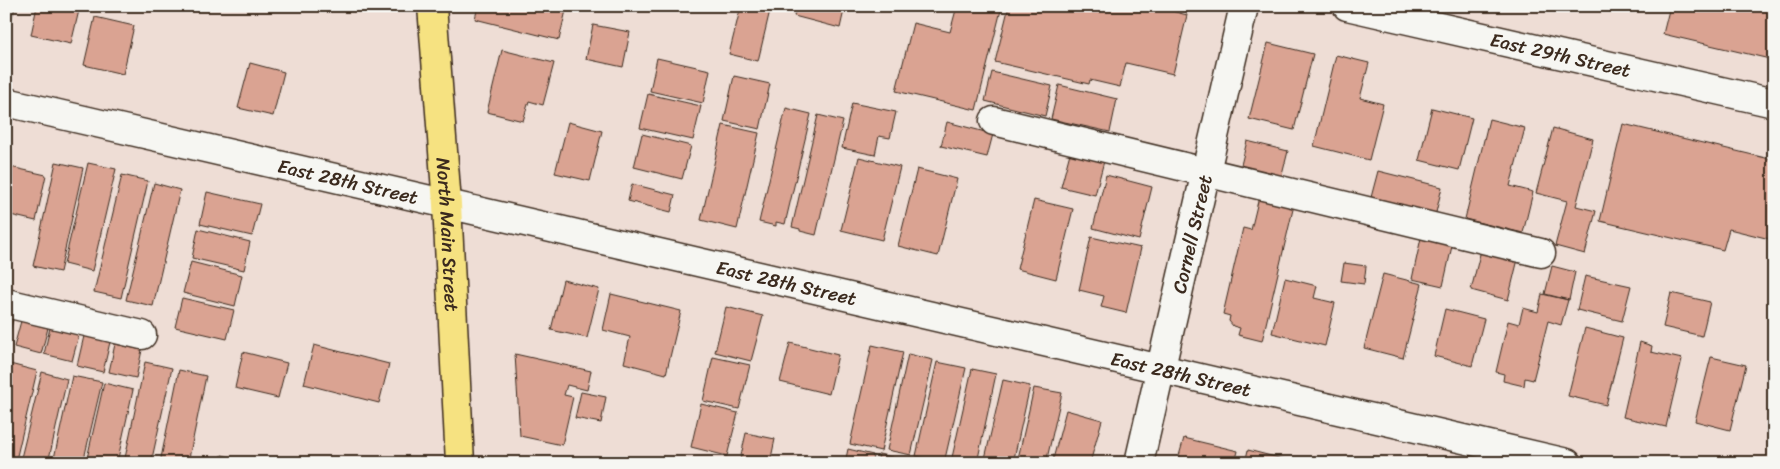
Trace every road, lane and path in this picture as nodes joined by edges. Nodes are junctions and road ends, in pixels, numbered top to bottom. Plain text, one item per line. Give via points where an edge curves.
1 (432, 6) edge
2 (1244, 6) edge
3 (1347, 6) edge
4 (6, 102) edge
5 (1774, 103) edge
6 (994, 121) dead end
7 (1205, 171) junction
8 (447, 204) junction
9 (1541, 253) dead end
10 (6, 303) edge
11 (142, 335) dead end
12 (1160, 368) junction
13 (460, 463) edge
14 (1139, 463) edge
15 (1567, 463) edge

1 - 8 main road, North Main Street
2 - 7 street, Cornell Street
3 - 5 street, East 29th Street
4 - 8 street, East 28th Street
6 - 7 street
7 - 9 street
7 - 12 street, Cornell Street
8 - 12 street, East 28th Street
8 - 13 main road, North Main Street
10 - 11 street
12 - 14 street, Cornell Street
12 - 15 street, East 28th Street

